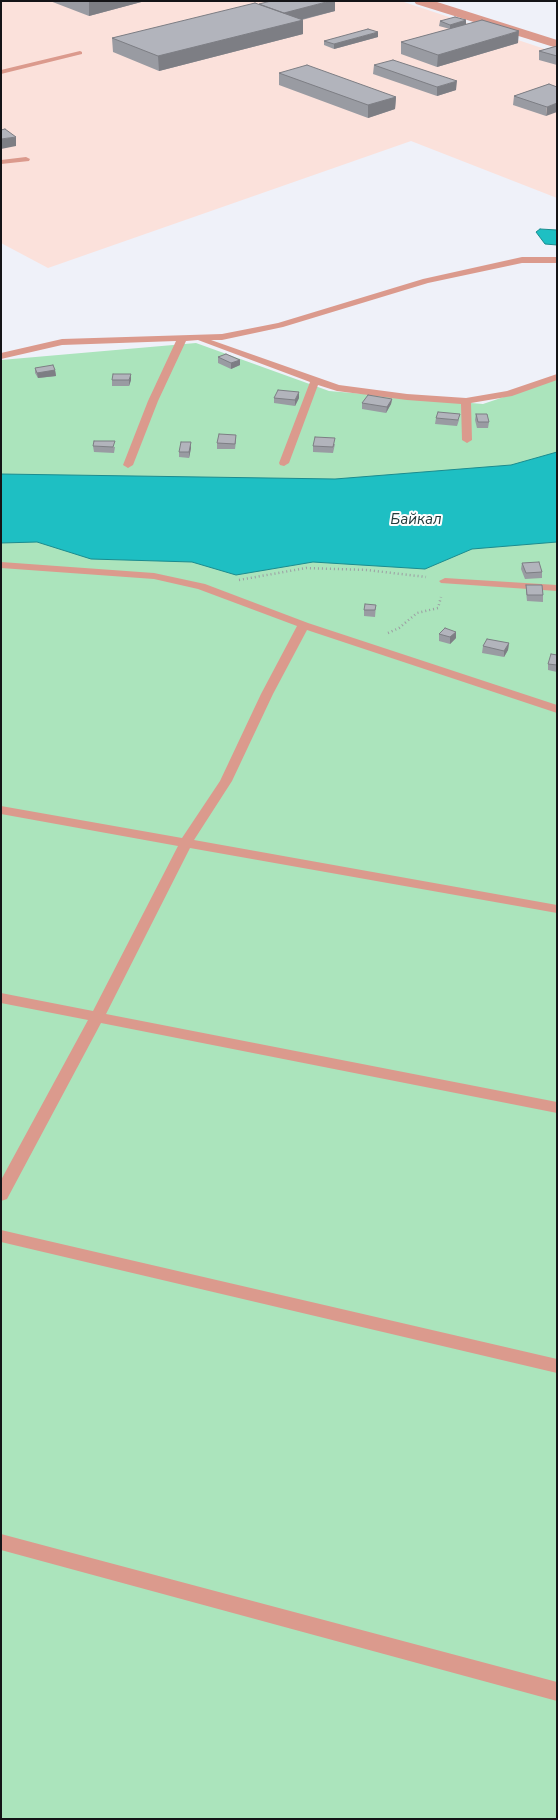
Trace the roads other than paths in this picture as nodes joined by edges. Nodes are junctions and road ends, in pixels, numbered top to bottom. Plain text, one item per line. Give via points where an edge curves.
1 (420, 1) edge
2 (557, 44) edge
3 (80, 53) dead end
4 (1, 72) edge
5 (26, 159) dead end
6 (1, 162) edge
7 (557, 260) edge
8 (196, 338) junction
9 (182, 339) junction
10 (1, 356) edge
11 (557, 378) edge
12 (315, 381) junction
13 (466, 401) junction
14 (467, 440) dead end
15 (284, 463) dead end
16 (128, 466) dead end
17 (1, 566) edge
18 (445, 581) road end
19 (557, 588) edge
20 (304, 625) junction
21 (557, 709) edge
22 (1, 810) edge
23 (186, 843) junction
24 (557, 909) edge
25 (1, 998) edge
26 (97, 1018) junction
27 (557, 1108) edge
28 (1, 1195) edge
29 (1, 1236) edge
30 (557, 1366) edge
31 (1, 1542) edge
32 (557, 1692) edge

1 - 2 street
3 - 4 lane
5 - 6 lane
7 - 8 lane via 522,260 483,268 426,281 280,325
8 - 9 lane
8 - 12 lane
9 - 10 lane via 62,342
9 - 16 lane
11 - 13 lane via 509,394
12 - 13 lane via 336,388
12 - 15 lane
13 - 14 lane
17 - 20 lane via 154,576 201,586
18 - 19 lane
20 - 21 lane
20 - 23 lane via 226,781
22 - 23 lane
23 - 24 lane
23 - 26 lane
25 - 26 lane
26 - 27 lane
26 - 28 lane
29 - 30 lane
31 - 32 lane

